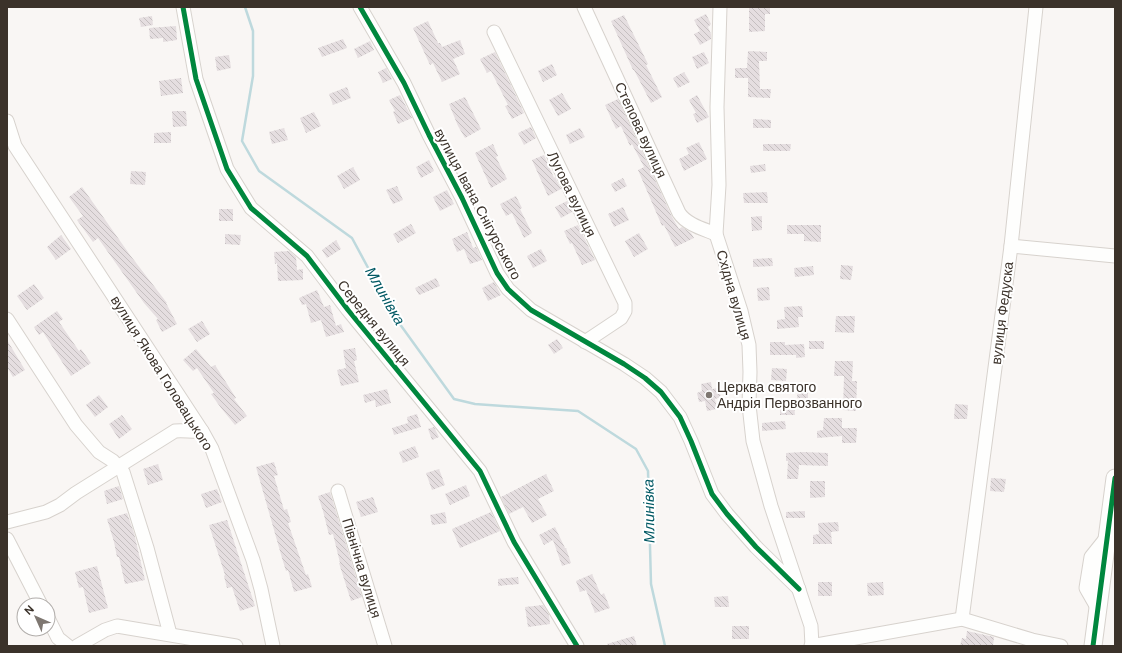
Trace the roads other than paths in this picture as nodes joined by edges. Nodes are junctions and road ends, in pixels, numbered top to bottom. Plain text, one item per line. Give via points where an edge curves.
1 (183, 7) edge
2 (360, 7) edge
3 (584, 7) edge
4 (720, 7) edge
5 (1036, 7) edge
6 (494, 32) dead end
7 (7, 121) edge
8 (716, 234) junction
9 (1011, 246) junction
10 (1115, 256) edge
11 (7, 319) edge
12 (585, 342) junction
13 (202, 431) junction
14 (119, 467) junction
15 (1115, 479) edge
16 (338, 490) dead end
17 (7, 522) edge
18 (7, 539) edge
19 (799, 589) junction
20 (37, 597) edge
21 (962, 619) junction
22 (56, 634) edge
23 (170, 634) junction
24 (68, 646) edge
25 (77, 646) edge
26 (236, 646) edge
27 (273, 646) edge
28 (385, 646) edge
29 (577, 646) edge
30 (812, 646) edge
31 (1061, 646) edge
32 (1093, 646) edge

1 - 29 street, Середня вулиця via 198,86 227,169 250,208 306,256 480,471 514,542
2 - 12 street, вулиця Івана Снігурського via 404,83 497,273 508,289 531,310
3 - 8 street, Степова вулиця via 679,213 683,219
4 - 8 street, Східна вулиця via 717,107 719,185
5 - 9 street, вулиця Федуска
6 - 12 street, Лугова вулиця via 625,303 621,318
7 - 13 street, вулиця Якова Головацького via 15,146
8 - 19 street, Східна вулиця via 741,310 749,345 749,405 753,440 771,506
9 - 10 street
9 - 21 street, вулиця Федуска
11 - 14 street via 76,425 99,452
12 - 19 street, вулиця Івана Снігурського via 624,364 661,392 680,417 712,494 756,547
13 - 14 street via 175,431
13 - 27 street, вулиця Якова Головацького via 212,449 253,560
14 - 17 street via 46,512
14 - 23 street via 123,472 147,548
15 - 32 main road
16 - 28 street, Північна вулиця
18 - 20 street
19 - 30 street, Східна вулиця via 811,626
21 - 30 street
21 - 31 street
22 - 24 street
23 - 25 street via 117,626
23 - 26 street

